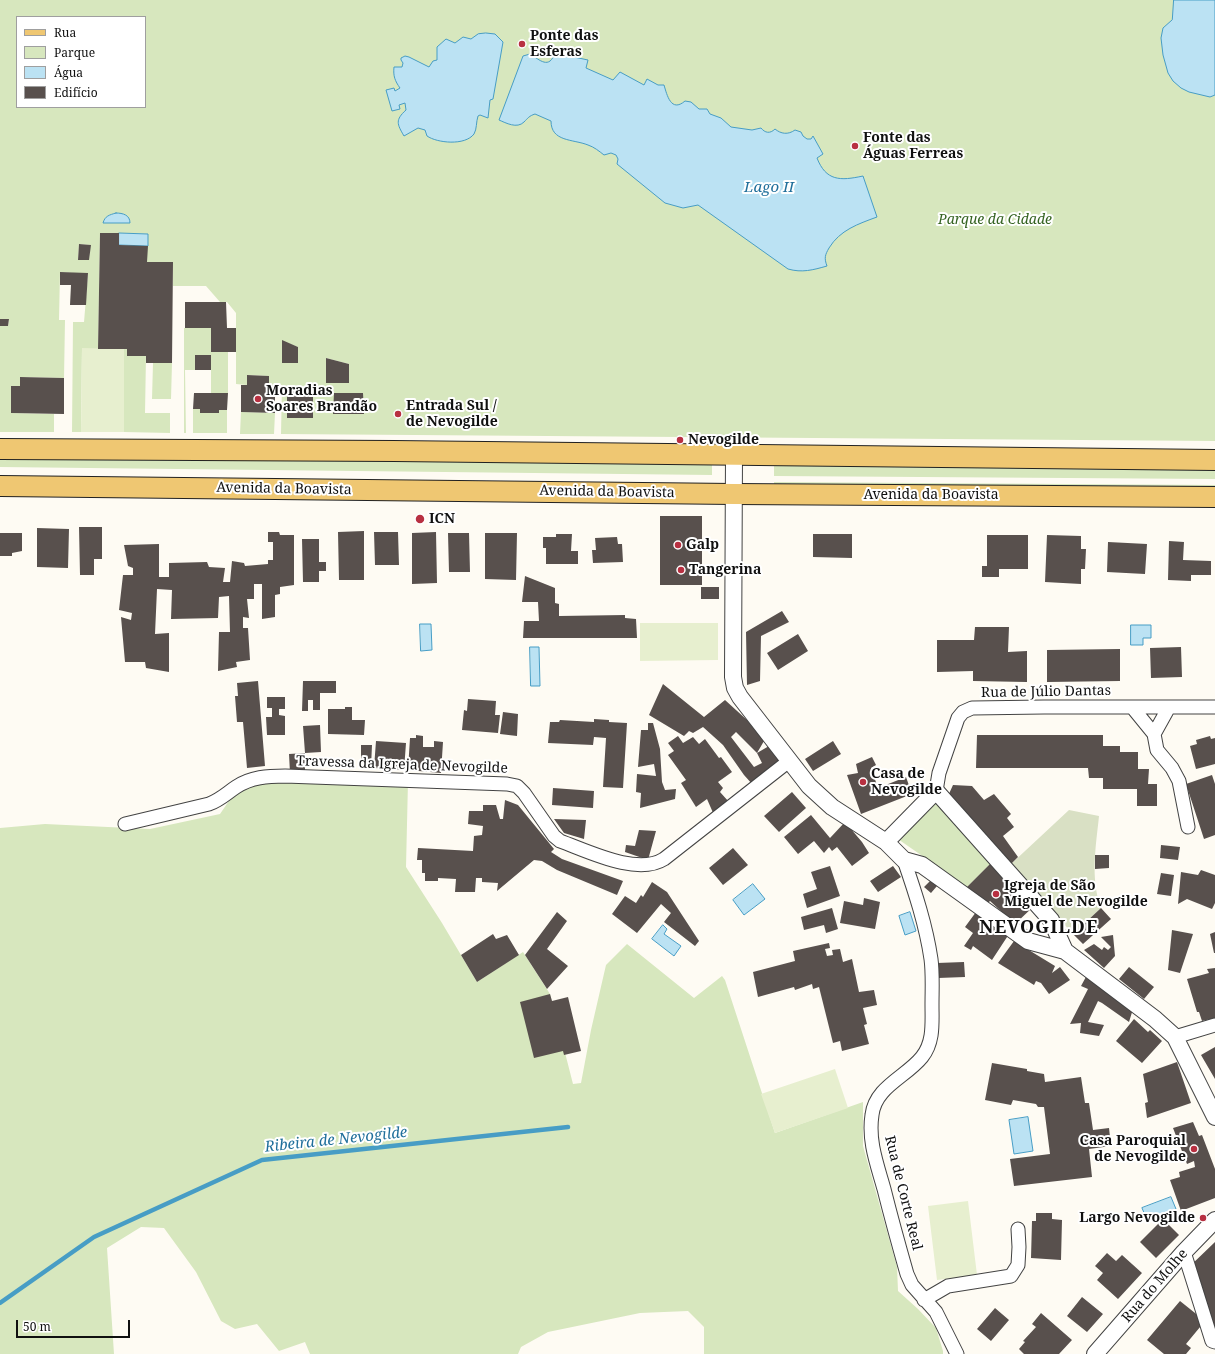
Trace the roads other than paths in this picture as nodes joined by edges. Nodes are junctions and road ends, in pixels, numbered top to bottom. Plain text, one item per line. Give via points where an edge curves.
1 (0, 449) edge
2 (734, 455) junction
3 (1215, 460) edge
4 (0, 486) edge
5 (734, 494) junction
6 (1215, 497) edge
7 (1132, 707) junction
8 (1168, 707) junction
9 (1215, 707) edge
10 (1154, 734) junction
11 (789, 761) junction
12 (936, 792) junction
13 (125, 824) dead end
14 (1188, 827) dead end
15 (886, 842) junction
16 (904, 860) junction
17 (1065, 951) junction
18 (1215, 1025) edge
19 (1175, 1037) junction
20 (1215, 1117) edge
21 (1215, 1220) edge
22 (1018, 1229) dead end
23 (1184, 1252) junction
24 (924, 1300) junction
25 (1215, 1342) edge
26 (957, 1354) edge
27 (1095, 1354) edge

1 - 2 main road
2 - 3 main road
2 - 5 street
4 - 5 main road, Avenida da Boavista
5 - 6 main road, Avenida da Boavista
5 - 11 street via 734,683 740,697
7 - 8 street, Rua de Júlio Dantas
7 - 10 street
7 - 12 street, Rua de Júlio Dantas via 972,708 958,718 939,773
8 - 9 street, Rua de Júlio Dantas
8 - 10 street
10 - 14 street via 1157,750 1179,781
11 - 13 street, Travessa da Igreja de Nevogilde via 664,859 642,865 624,864 560,842 524,793 517,786 507,784 269,776 255,778 242,784 209,804
11 - 15 street via 809,786 832,807
12 - 15 street
12 - 17 street via 1051,920
15 - 16 street
16 - 17 street via 922,865 1028,941
16 - 24 street, Rua de Corte Real via 919,906 931,961 932,1030 924,1055 914,1067 881,1093 874,1103 871,1141 907,1274
17 - 19 street
18 - 19 street
19 - 20 street
21 - 23 street, Rua do Molhe
22 - 24 street via 1018,1265 1011,1276 948,1286
23 - 25 street via 1212,1341
23 - 27 street, Rua do Molhe
24 - 26 street, Rua de Corte Real via 936,1312

